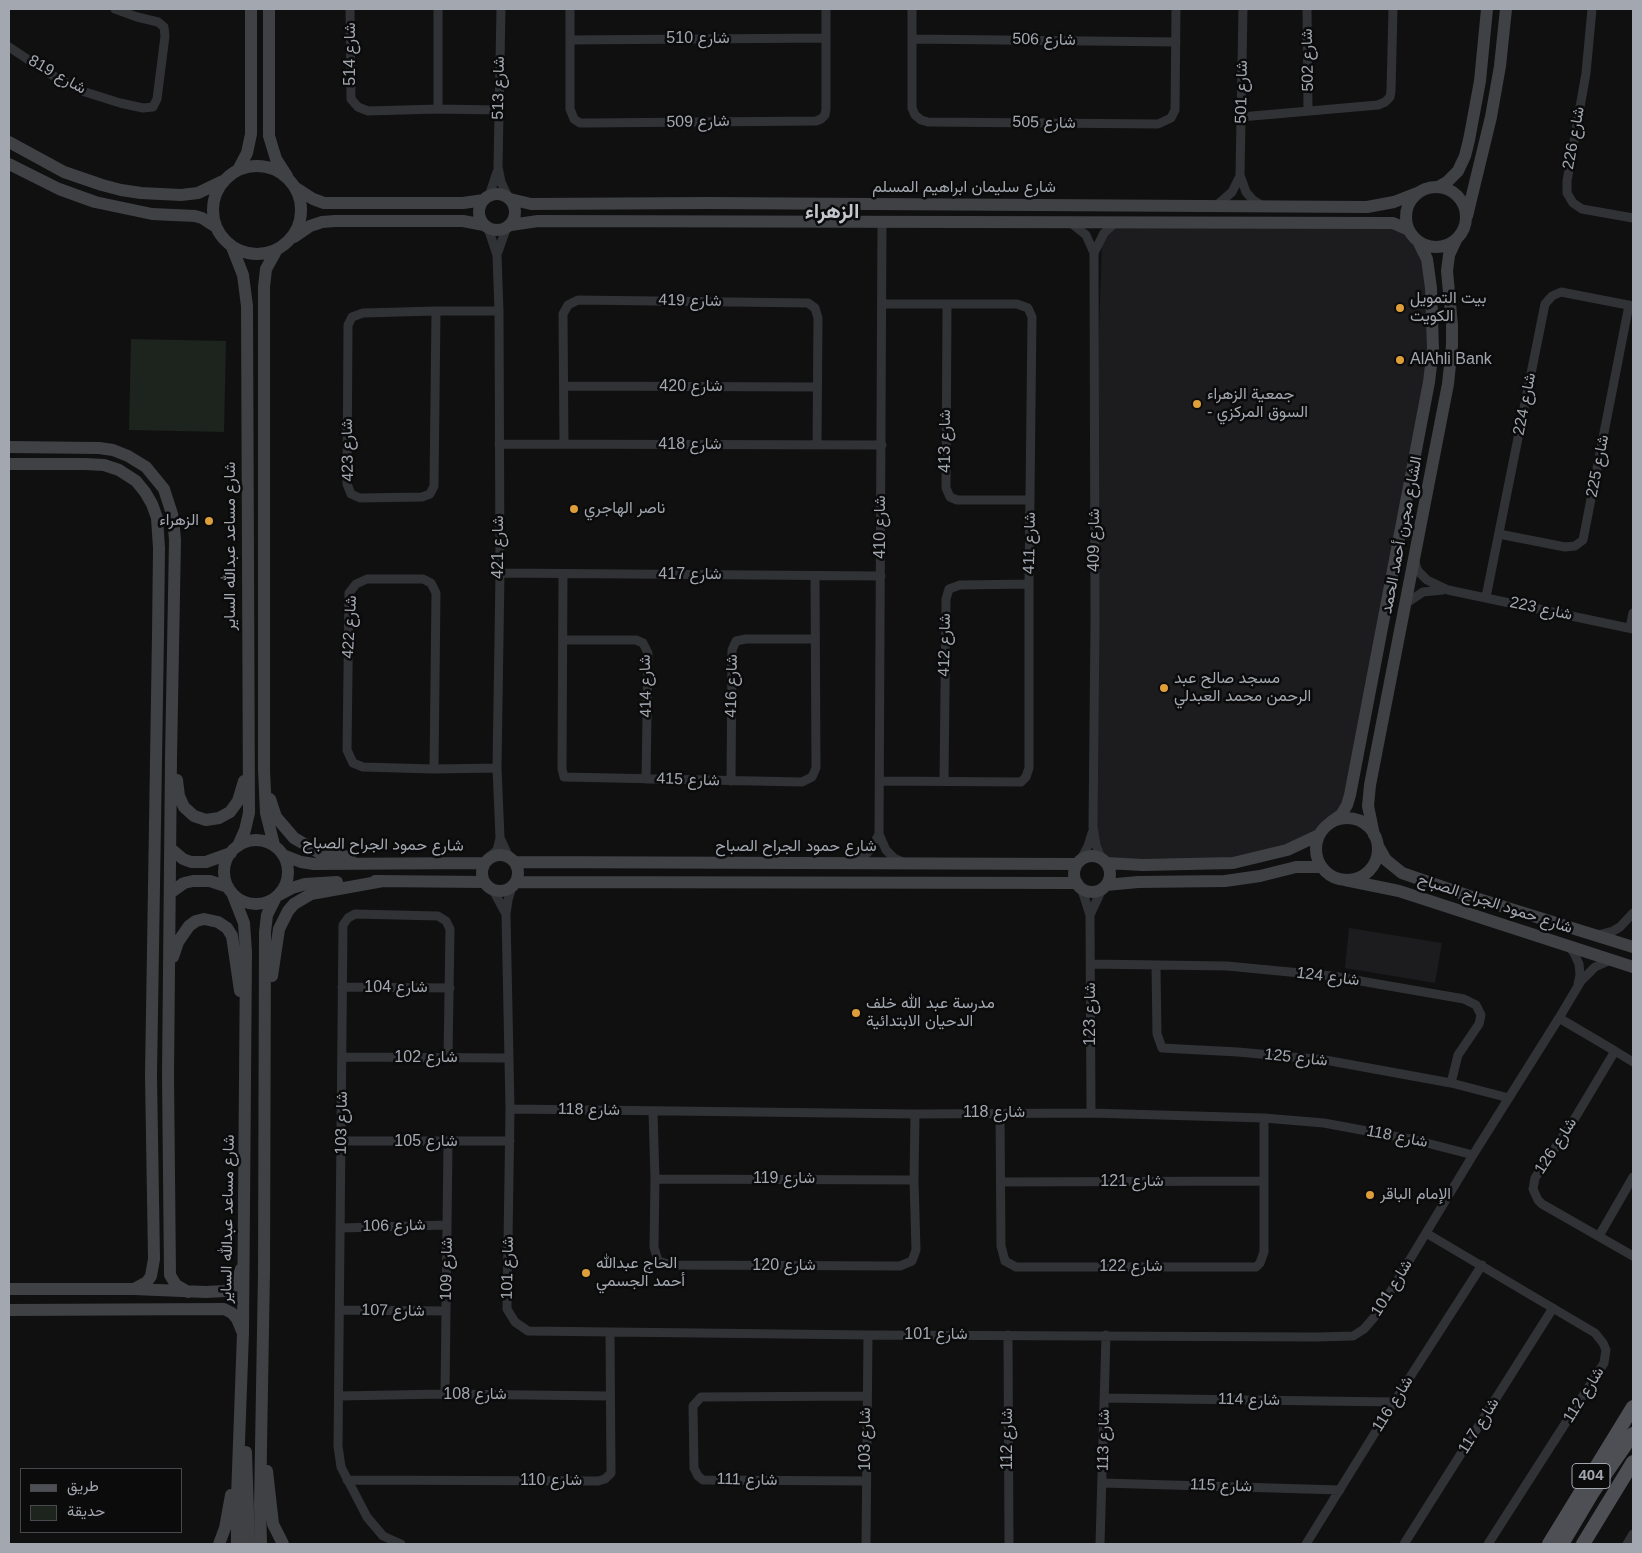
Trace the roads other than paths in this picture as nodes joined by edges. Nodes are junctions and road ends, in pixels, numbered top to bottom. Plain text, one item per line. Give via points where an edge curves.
1 (115, 9) edge
2 (250, 9) edge
3 (269, 9) edge
4 (350, 9) edge
5 (438, 9) edge
6 (501, 9) edge
7 (570, 9) edge
8 (826, 9) edge
9 (912, 9) edge
10 (1176, 9) edge
11 (1243, 9) edge
12 (1308, 9) edge
13 (1393, 9) edge
14 (1487, 9) edge
15 (1506, 9) edge
16 (1592, 9) edge
17 (826, 38) junction
18 (913, 39) junction
19 (570, 40) junction
20 (1176, 42) junction
21 (9, 47) edge
22 (438, 108) junction
23 (498, 110) junction
24 (1308, 110) junction
25 (1241, 117) junction
26 (9, 142) edge
27 (9, 164) edge
28 (498, 167) junction
29 (238, 170) junction
30 (1240, 175) junction
31 (223, 181) junction
32 (292, 183) junction
33 (1440, 186) junction
34 (1417, 193) junction
35 (487, 198) junction
36 (509, 198) junction
37 (379, 203) junction
38 (693, 203) junction
39 (707, 203) junction
40 (1215, 206) junction
41 (1263, 206) junction
42 (1467, 216) junction
43 (1633, 218) edge
44 (380, 221) junction
45 (882, 221) junction
46 (692, 222) junction
47 (708, 222) junction
48 (1071, 223) junction
49 (1115, 223) junction
50 (486, 226) junction
51 (216, 227) junction
52 (508, 227) junction
53 (1409, 230) junction
54 (290, 240) junction
55 (1456, 240) junction
56 (1418, 241) junction
57 (232, 247) junction
58 (276, 251) junction
59 (1094, 253) junction
60 (497, 255) junction
61 (882, 304) junction
62 (947, 305) junction
63 (1631, 306) edge
64 (436, 311) junction
65 (499, 311) junction
66 (564, 386) junction
67 (817, 387) junction
68 (499, 444) junction
69 (564, 444) junction
70 (817, 445) junction
71 (882, 445) junction
72 (9, 447) edge
73 (99, 448) junction
74 (9, 464) edge
75 (97, 465) junction
76 (1030, 500) junction
77 (1499, 534) junction
78 (1414, 559) junction
79 (500, 574) junction
80 (563, 574) junction
81 (815, 576) junction
82 (881, 576) junction
83 (1029, 584) junction
84 (1448, 590) junction
85 (1486, 597) junction
86 (1404, 605) junction
87 (1633, 613) edge
88 (1632, 629) edge
89 (815, 639) junction
90 (564, 640) junction
91 (157, 705) junction
92 (172, 705) junction
93 (171, 758) junction
94 (497, 768) junction
95 (248, 769) junction
96 (434, 769) junction
97 (264, 770) junction
98 (646, 779) junction
99 (731, 781) junction
100 (879, 781) junction
101 (944, 781) junction
102 (1330, 822) junction
103 (1093, 828) junction
104 (878, 834) junction
105 (1319, 836) junction
106 (500, 838) junction
107 (1376, 840) junction
108 (170, 848) junction
109 (234, 849) junction
110 (279, 850) junction
111 (486, 860) junction
112 (512, 860) junction
113 (1104, 860) junction
114 (376, 863) junction
115 (591, 863) junction
116 (857, 863) junction
117 (904, 863) junction
118 (1079, 863) junction
119 (796, 864) junction
120 (1176, 865) junction
121 (1321, 867) junction
122 (1345, 880) junction
123 (369, 881) junction
124 (383, 881) junction
125 (590, 882) junction
126 (796, 882) junction
127 (1176, 883) junction
128 (514, 884) junction
129 (1079, 885) junction
130 (488, 886) junction
131 (1104, 887) junction
132 (230, 891) junction
133 (170, 894) junction
134 (277, 897) junction
135 (1633, 913) edge
136 (506, 914) junction
137 (1090, 915) junction
138 (1598, 935) junction
139 (1567, 944) junction
140 (1633, 947) edge
141 (1613, 960) junction
142 (1091, 964) junction
143 (1156, 966) junction
144 (1633, 967) edge
145 (169, 979) junction
146 (1577, 986) junction
147 (342, 987) junction
148 (450, 988) junction
149 (246, 1007) junction
150 (1560, 1018) junction
151 (265, 1026) junction
152 (1615, 1051) junction
153 (343, 1057) junction
154 (448, 1058) junction
155 (508, 1058) junction
156 (1633, 1062) edge
157 (151, 1075) junction
158 (168, 1076) junction
159 (1451, 1083) junction
160 (1509, 1098) junction
161 (510, 1109) junction
162 (653, 1111) junction
163 (1091, 1113) junction
164 (915, 1114) junction
165 (1000, 1114) junction
166 (1264, 1118) junction
167 (341, 1141) junction
168 (448, 1142) junction
169 (510, 1142) junction
170 (1473, 1155) junction
171 (1633, 1177) edge
172 (655, 1179) junction
173 (914, 1180) junction
174 (1001, 1182) junction
175 (1263, 1182) junction
176 (447, 1225) junction
177 (340, 1228) junction
178 (1426, 1233) junction
179 (1599, 1236) junction
180 (244, 1255) junction
181 (1633, 1256) edge
182 (1482, 1266) junction
183 (9, 1289) edge
184 (134, 1289) junction
185 (188, 1292) junction
186 (206, 1292) junction
187 (1553, 1308) junction
188 (205, 1309) junction
189 (9, 1310) edge
190 (340, 1310) junction
191 (446, 1312) junction
192 (610, 1332) junction
193 (243, 1333) junction
194 (868, 1334) junction
195 (1008, 1335) junction
196 (1106, 1336) junction
197 (445, 1394) junction
198 (340, 1396) junction
199 (610, 1396) junction
200 (867, 1396) junction
201 (1104, 1398) junction
202 (1394, 1402) junction
203 (1633, 1407) edge
204 (241, 1420) junction
205 (262, 1424) junction
206 (1633, 1434) edge
207 (1633, 1462) edge
208 (238, 1469) junction
209 (347, 1480) junction
210 (866, 1481) junction
211 (1103, 1483) junction
212 (1340, 1490) junction
213 (1633, 1534) edge
214 (219, 1544) edge
215 (238, 1544) edge
216 (249, 1544) edge
217 (261, 1544) edge
218 (283, 1544) edge
219 (401, 1544) edge
220 (866, 1544) edge
221 (1009, 1544) edge
222 (1100, 1544) edge
223 (1306, 1544) edge
224 (1404, 1544) edge
225 (1488, 1544) edge
226 (1549, 1544) edge
227 (1562, 1544) edge
228 (1583, 1544) edge
229 (1627, 1544) edge

1 - 21 street, شارع 819 via 158,22 164,27 157,98 152,106 143,108 82,91
2 - 29 street via 251,134 247,153
3 - 32 street via 269,136 276,159
4 - 22 street, شارع 514 via 351,98 358,107 368,111
5 - 22 street
6 - 23 street, شارع 513
7 - 19 street, شارع 509
8 - 17 street, شارع 509
9 - 18 street, شارع 505
10 - 20 street, شارع 505
11 - 25 street, شارع 501
12 - 24 street, شارع 502
13 - 24 street, شارع 502 via 1392,88 1388,100 1378,104
14 - 33 street via 1480,81 1465,156 1458,171
15 - 42 street via 1491,118
16 - 43 street, شارع 226 via 1586,73 1567,193 1582,209
17 - 19 street, شارع 510
17 - 19 street, شارع 509 via 826,112 819,121 587,124 577,121 570,109
18 - 20 street, شارع 506
18 - 20 street, شارع 505 via 912,108 915,115 928,122 1158,124 1171,118 1175,110
22 - 23 street, شارع 514
23 - 28 street, شارع 513
24 - 25 street, شارع 502
25 - 30 street, شارع 501
26 - 31 street via 64,172 102,186 141,194 198,193
27 - 51 street via 59,189 95,202 142,212 195,216
28 - 35 street, شارع 513
28 - 36 street, شارع 513
29 - 31 street
29 - 32 street via 265,166 279,171
30 - 40 street via 1232,192
30 - 41 street, شارع 501 via 1246,192
31 - 51 street via 213,203
32 - 37 street via 303,194 324,203
32 - 54 street via 300,200 301,214 298,228
33 - 34 street via 1424,188
33 - 42 street via 1456,193
34 - 41 street, شارع سليمان ابراهيم المسلم via 1367,207
34 - 53 street via 1406,210
35 - 36 street via 502,195
35 - 37 street via 463,203
35 - 50 street via 481,204 479,215
36 - 38 street, شارع سليمان ابراهيم المسلم via 531,204
36 - 52 street via 516,210
37 - 44 street via 372,212
38 - 39 street, شارع سليمان ابراهيم المسلم
38 - 46 street via 695,213
39 - 40 street, شارع سليمان ابراهيم المسلم
39 - 47 street
40 - 41 street, شارع سليمان ابراهيم المسلم
42 - 55 street
44 - 50 street via 463,220
44 - 54 street via 322,222
45 - 47 street, شارع سليمان ابراهيم المسلم
45 - 48 street, شارع سليمان ابراهيم المسلم
45 - 61 street, شارع 410
46 - 47 street, شارع سليمان ابراهيم المسلم
46 - 52 street, شارع سليمان ابراهيم المسلم via 538,221
48 - 49 street, شارع سليمان ابراهيم المسلم
48 - 59 street, شارع 409 via 1086,235
49 - 53 street, شارع سليمان ابراهيم المسلم via 1393,223
49 - 59 street, شارع 409 via 1104,233
50 - 52 street via 494,230
50 - 60 street, شارع 421
51 - 57 street
52 - 60 street, شارع 421
53 - 56 street
54 - 58 street
55 - 56 street via 1437,247
55 - 78 street, الشارع مجرن أحمد الحمد via 1449,255 1447,271 1452,326 1450,365
56 - 102 street, الشارع مجرن أحمد الحمد via 1426,259 1431,288 1433,349 1429,382 1350,795 1341,815
57 - 58 street via 246,254
57 - 95 street, شارع مساعد عبدالله الساير via 243,275 247,301
58 - 97 street, شارع مساعد عبدالله الساير via 266,269 264,288
59 - 103 street, شارع 409
60 - 65 street, شارع 421
61 - 62 street, شارع 411
61 - 71 street, شارع 410
62 - 76 street, شارع 413 via 946,488 950,497 957,500
62 - 76 street, شارع 411 via 1017,304 1028,308 1032,317
63 - 77 street, شارع 225 via 1583,540 1575,546 1565,547
63 - 77 street, شارع 224 via 1561,292 1545,304
64 - 64 street, شارع 423 via 363,313 352,318 348,325 347,484 351,494 360,498 422,497 430,494 434,486
64 - 65 street, شارع 423
65 - 68 street, شارع 421
66 - 67 street, شارع 420
66 - 67 street, شارع 419 via 563,314 568,305 578,300 808,302 815,308 818,318
66 - 69 street, شارع 419
67 - 70 street, شارع 419
68 - 69 street, شارع 418
68 - 79 street, شارع 421
69 - 70 street, شارع 418
70 - 71 street, شارع 418
71 - 82 street, شارع 410
72 - 73 street
73 - 75 street via 93,455
73 - 92 street via 128,456 146,467 164,489 173,517
74 - 75 street
75 - 91 street via 119,470 136,481 152,504 157,518
76 - 83 street, شارع 411
77 - 85 street, شارع 224
78 - 84 street, شارع 223 via 1418,571 1427,580
78 - 86 street, الشارع مجرن أحمد الحمد
79 - 80 street, شارع 417
79 - 94 street, شارع 421
80 - 81 street, شارع 417
80 - 90 street, شارع 415
81 - 82 street, شارع 417
81 - 89 street, شارع 415
82 - 100 street, شارع 410
83 - 101 street, شارع 412 via 949,589 946,600
83 - 101 street, شارع 411 via 1029,768 1026,777 1021,782
84 - 85 street, شارع 223
84 - 86 street, شارع 223 via 1422,592
85 - 88 street, شارع 223
86 - 107 street, الشارع مجرن أحمد الحمد via 1370,785 1368,806
87 - 88 street
89 - 99 street, شارع 416 via 736,641 732,650
89 - 99 street, شارع 415 via 816,768 812,778 802,782
90 - 98 street, شارع 414 via 636,640 643,643 648,653
90 - 98 street, شارع 415 via 564,777
91 - 92 street via 163,698
91 - 157 street
92 - 93 street
93 - 95 street via 181,802 189,812 206,820 219,818 235,807
93 - 108 street
94 - 96 street, شارع 422
94 - 106 street, شارع 421
95 - 109 street, شارع مساعد عبدالله الساير via 248,822
96 - 96 street, شارع 422 via 363,767 353,763 347,750 349,593 356,584 368,579 423,578 431,583 436,593
97 - 110 street, شارع مساعد عبدالله الساير via 266,813
97 - 114 street via 276,817 294,838 318,852
98 - 99 street, شارع 415
100 - 101 street, شارع 411
100 - 104 street, شارع 410
102 - 105 street
102 - 107 street via 1340,818 1360,821 1368,826
103 - 113 street, شارع 409 via 1096,845
103 - 118 street, شارع 409
104 - 116 street via 871,849
104 - 117 street via 886,850
105 - 120 street via 1287,850 1240,862
105 - 121 street via 1316,852
106 - 111 street via 497,850
106 - 112 street, شارع 421
107 - 122 street via 1377,856 1372,866 1356,879
107 - 138 street, شارع حمود الجراح الصباح via 1386,860 1402,873
108 - 109 street via 191,862 206,862
108 - 133 street
109 - 110 street via 256,840 266,841
109 - 132 street via 224,870
110 - 114 street, شارع حمود الجراح الصباح via 295,860 308,863
110 - 134 street via 287,864 288,875 286,886
111 - 112 street via 502,854
111 - 114 street, شارع حمود الجراح الصباح
111 - 130 street via 481,872
112 - 115 street, شارع حمود الجراح الصباح
112 - 128 street via 518,872
113 - 118 street via 1089,856
113 - 120 street via 1129,865
113 - 131 street via 1110,870 1110,878
114 - 123 street via 367,867
115 - 119 street, شارع حمود الجراح الصباح
115 - 125 street
116 - 117 street, شارع حمود الجراح الصباح
116 - 119 street, شارع حمود الجراح الصباح
117 - 118 street, شارع حمود الجراح الصباح
118 - 129 street via 1075,874
119 - 126 street via 792,873
120 - 127 street via 1179,872
121 - 122 street via 1328,874
121 - 127 street via 1296,867 1236,880
122 - 139 street, شارع حمود الجراح الصباح via 1400,891
123 - 124 street
123 - 134 street via 306,884
124 - 130 street
124 - 151 street via 311,894 288,911 276,939
125 - 126 street
125 - 128 street
126 - 129 street
127 - 131 street via 1133,882
128 - 130 street via 506,890
128 - 136 street, شارع 101
129 - 131 street via 1091,892
129 - 137 street, شارع 123
130 - 136 street, شارع 101
131 - 137 street, شارع 123
132 - 133 street via 210,881 193,881
132 - 134 street via 240,901 258,905
132 - 149 street, شارع مساعد عبدالله الساير via 241,913 245,932
133 - 145 street
134 - 151 street via 268,915 265,932
135 - 138 street via 1620,927
136 - 155 street, شارع 101
137 - 142 street, شارع 123
138 - 140 street, شارع حمود الجراح الصباح
139 - 141 street, شارع حمود الجراح الصباح
139 - 146 street, شارع 101 via 1578,964
141 - 144 street, شارع حمود الجراح الصباح
141 - 146 street, شارع 101 via 1595,967
142 - 143 street, شارع 124
142 - 163 street, شارع 123
143 - 159 street, شارع 125 via 1157,1034 1162,1048 1325,1060
143 - 159 street, شارع 124 via 1227,966 1332,976 1464,999 1476,1005 1481,1015 1479,1024 1458,1055
145 - 149 street via 178,942 189,926 204,919 218,922 232,936 238,984
145 - 158 street
146 - 150 street, شارع 101
147 - 148 street, شارع 104
147 - 148 street, شارع 103 via 343,925 355,914 438,916 446,922 450,930
147 - 153 street, شارع 103
148 - 154 street, شارع 103
149 - 180 street, شارع مساعد عبدالله الساير
150 - 152 street
150 - 160 street, شارع 101
151 - 205 street
152 - 156 street
152 - 179 street, شارع 126 via 1534,1183 1535,1195 1542,1204
153 - 154 street, شارع 102
153 - 167 street, شارع 103
154 - 155 street, شارع 102
155 - 161 street, شارع 101
157 - 158 street via 160,1082
157 - 184 street via 154,1259 151,1276
158 - 185 street via 170,1275 176,1285
159 - 160 street, شارع 125
160 - 170 street, شارع 101
161 - 162 street, شارع 118
161 - 169 street, شارع 101
162 - 164 street, شارع 118
162 - 172 street, شارع 120
163 - 165 street, شارع 118
163 - 166 street, شارع 118
164 - 165 street, شارع 118
164 - 173 street, شارع 120
165 - 174 street, شارع 122
166 - 170 street, شارع 118 via 1324,1123
166 - 175 street, شارع 122
167 - 168 street, شارع 105
167 - 177 street, شارع 103
168 - 169 street, شارع 105
168 - 176 street, شارع 109
169 - 192 street, شارع 101 via 507,1309 515,1322 528,1330
170 - 178 street, شارع 101
171 - 179 street
172 - 173 street, شارع 119
172 - 173 street, شارع 120 via 654,1247 658,1261 671,1265 880,1266 900,1266 912,1260 916,1250
174 - 175 street, شارع 121
174 - 175 street, شارع 122 via 1001,1246 1005,1261 1016,1267 1256,1266 1264,1252
176 - 177 street, شارع 106
176 - 191 street, شارع 109
177 - 190 street, شارع 103
178 - 182 street, شارع 112
178 - 196 street, شارع 101 via 1377,1314 1353,1336
179 - 181 street, شارع 126
180 - 186 street via 234,1286 225,1291
180 - 193 street, شارع مساعد عبدالله الساير
182 - 187 street, شارع 112
182 - 202 street, شارع 116
183 - 184 street
184 - 185 street
185 - 186 street
186 - 188 street via 208,1301
187 - 224 street, شارع 117
187 - 225 street, شارع 112 via 1595,1333 1606,1350 1604,1363
188 - 189 street
188 - 193 street via 224,1309 232,1313
190 - 191 street, شارع 107
190 - 198 street, شارع 103
191 - 197 street, شارع 109
192 - 194 street, شارع 101
192 - 199 street, شارع 110
193 - 204 street, شارع مساعد عبدالله الساير
194 - 195 street, شارع 101
194 - 200 street, شارع 103
195 - 196 street, شارع 101
195 - 221 street, شارع 112
196 - 201 street, شارع 113
197 - 198 street, شارع 108
197 - 199 street, شارع 108
198 - 209 street, شارع 103 via 338,1446
199 - 209 street, شارع 110 via 611,1473 605,1479
200 - 210 street, شارع 103
200 - 210 street, شارع 111 via 701,1397 693,1406 694,1468 703,1480
201 - 202 street, شارع 114
201 - 211 street, شارع 113
202 - 212 street, شارع 116
203 - 226 main road, 404
204 - 208 street, شارع مساعد عبدالله الساير
204 - 216 street
205 - 217 street
205 - 218 street via 273,1524
206 - 227 main road
207 - 228 main road, 404
208 - 214 street via 226,1528
208 - 215 street, شارع مساعد عبدالله الساير
209 - 219 street, شارع 103 via 367,1517 383,1536
210 - 220 street, شارع 103
211 - 212 street, شارع 115
211 - 222 street, شارع 113
212 - 223 street, شارع 116
213 - 229 street

